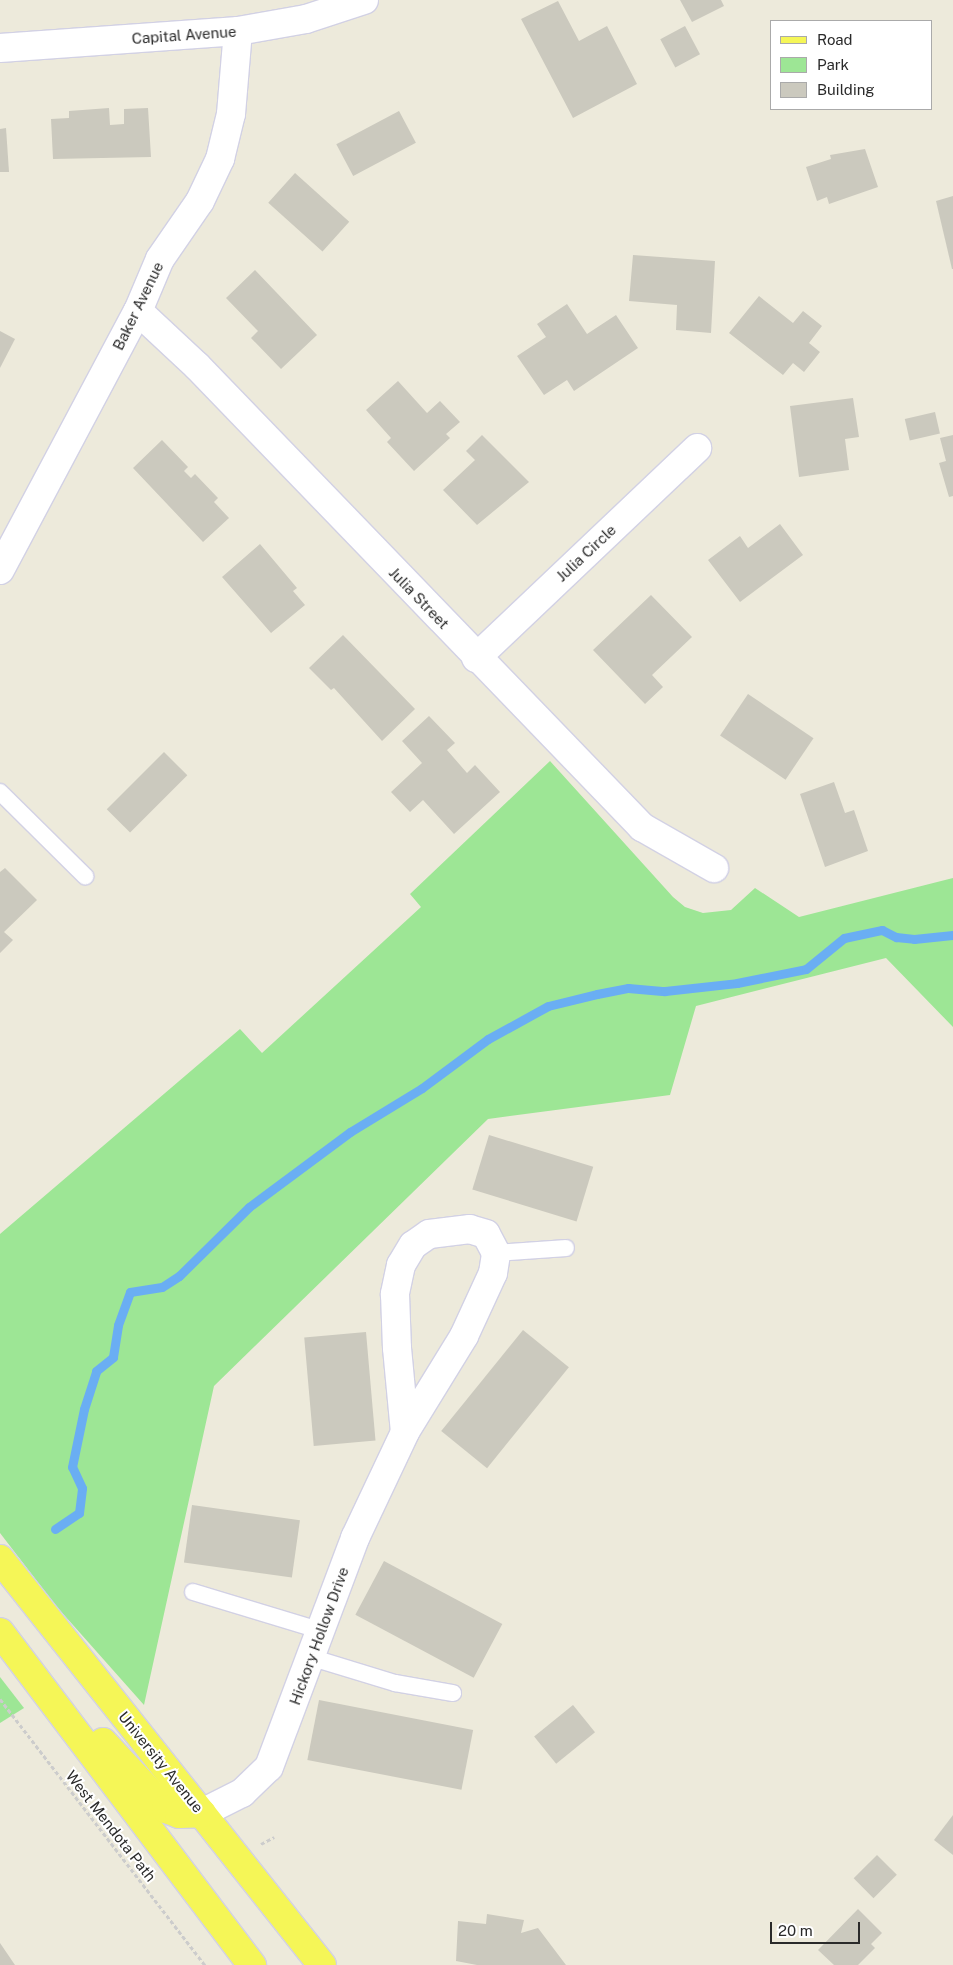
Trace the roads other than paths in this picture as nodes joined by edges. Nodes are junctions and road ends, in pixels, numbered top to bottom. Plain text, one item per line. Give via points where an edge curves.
1 (364, 0) edge
2 (238, 31) junction
3 (0, 48) edge
4 (138, 311) junction
5 (697, 448) dead end
6 (0, 570) edge
7 (476, 658) junction
8 (0, 792) edge
9 (714, 868) dead end
10 (85, 876) dead end
11 (566, 1248) dead end
12 (496, 1253) junction
13 (405, 1432) junction
14 (0, 1558) edge
15 (193, 1592) dead end
16 (322, 1631) junction
17 (3, 1636) edge
18 (313, 1658) junction
19 (453, 1693) dead end
20 (202, 1813) junction
21 (252, 1965) edge
22 (322, 1965) edge

1 - 2 street, Capital Avenue via 306,20
2 - 3 street, Capital Avenue
2 - 4 street, Baker Avenue via 231,114 220,159 200,201 160,259
4 - 6 street, Baker Avenue
4 - 7 street, Julia Street via 198,366
5 - 7 street, Julia Circle
7 - 9 street, Julia Street via 642,827
8 - 10 lane
11 - 12 lane
12 - 13 street, Hickory Hollow Drive via 493,1272 464,1336
12 - 13 street via 486,1234 470,1228 447,1229 429,1234 413,1245 401,1266 395,1294
13 - 16 street, Hickory Hollow Drive via 355,1538
14 - 20 main road, University Avenue
15 - 16 lane
16 - 18 street, Hickory Hollow Drive
17 - 20 main road via 166,1809 179,1814
17 - 21 main road
18 - 19 lane via 395,1684
18 - 20 street, Hickory Hollow Drive via 269,1767 242,1793
20 - 22 main road, University Avenue

